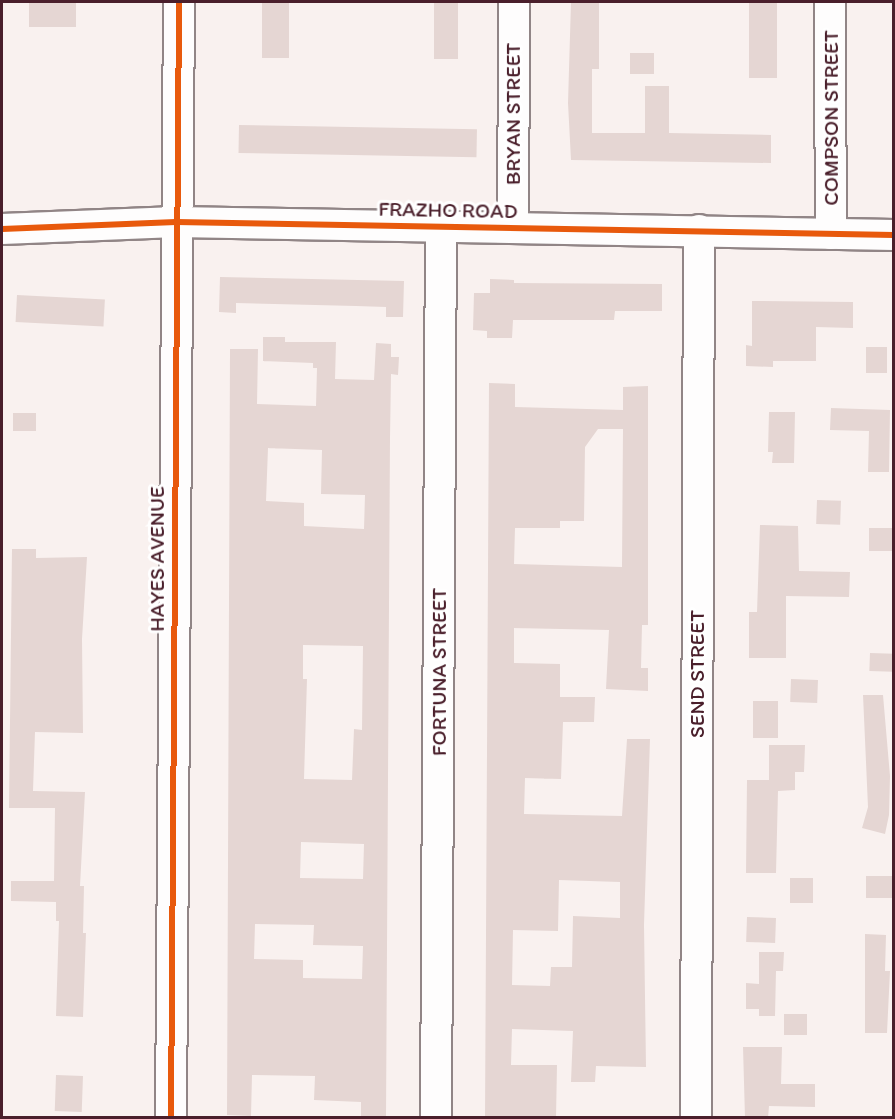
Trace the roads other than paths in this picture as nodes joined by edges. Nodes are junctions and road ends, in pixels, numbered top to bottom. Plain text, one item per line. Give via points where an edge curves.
1 (179, 2) edge
2 (514, 2) edge
3 (831, 2) edge
4 (176, 222) junction
5 (441, 226) junction
6 (513, 227) junction
7 (2, 229) edge
8 (699, 230) junction
9 (831, 234) junction
10 (894, 235) edge
11 (171, 1118) edge
12 (436, 1118) edge
13 (696, 1118) edge

1 - 4 street, HAYES AVENUE
2 - 6 street, BRYAN STREET
3 - 9 street, COMPSON STREET
4 - 5 street, FRAZHO ROAD
4 - 7 street, FRAZHO ROAD
4 - 11 street, HAYES AVENUE
5 - 6 street, FRAZHO ROAD
5 - 12 street, FORTUNA STREET
6 - 8 street, FRAZHO ROAD
8 - 9 street, FRAZHO ROAD
8 - 13 street, SEND STREET
9 - 10 street, FRAZHO ROAD

